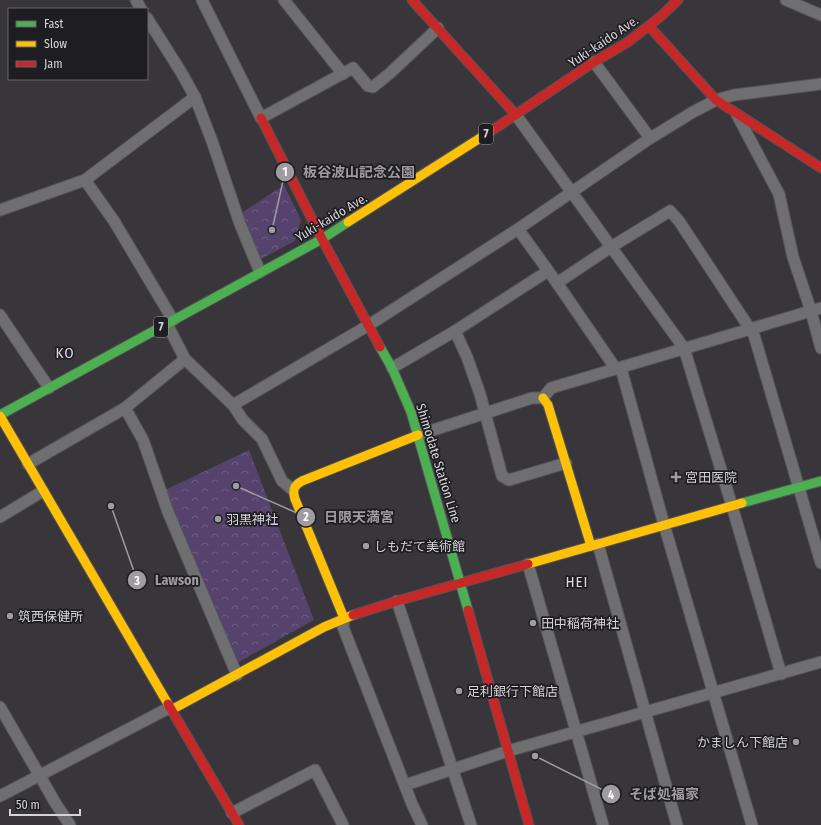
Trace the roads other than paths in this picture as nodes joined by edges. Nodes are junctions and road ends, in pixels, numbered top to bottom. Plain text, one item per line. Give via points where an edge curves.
1 (202, 0) edge
2 (284, 0) edge
3 (412, 0) edge
4 (678, 0) edge
5 (786, 0) edge
6 (821, 15) edge
7 (148, 20) edge
8 (649, 26) junction
9 (438, 28) junction
10 (594, 62) junction
11 (343, 74) junction
12 (821, 84) edge
13 (195, 97) junction
14 (716, 100) junction
15 (736, 113) junction
16 (516, 115) junction
17 (261, 118) junction
18 (650, 138) junction
19 (821, 168) edge
20 (85, 180) junction
21 (572, 192) junction
22 (0, 210) edge
23 (518, 229) junction
24 (322, 239) junction
25 (611, 247) junction
26 (548, 271) junction
27 (260, 272) junction
28 (557, 283) junction
29 (816, 309) edge
30 (0, 315) edge
31 (170, 322) junction
32 (369, 325) junction
33 (750, 329) junction
34 (455, 331) junction
35 (684, 348) junction
36 (821, 348) edge
37 (185, 359) junction
38 (392, 368) junction
39 (618, 368) junction
40 (49, 388) junction
41 (543, 398) junction
42 (232, 404) junction
43 (125, 408) junction
44 (484, 414) junction
45 (0, 415) edge
46 (418, 436) junction
47 (566, 463) junction
48 (28, 464) junction
49 (821, 481) edge
50 (799, 487) junction
51 (293, 490) junction
52 (43, 491) junction
53 (732, 506) junction
54 (0, 516) edge
55 (664, 525) junction
56 (594, 545) junction
57 (821, 563) edge
58 (528, 564) junction
59 (461, 584) junction
60 (396, 601) junction
61 (344, 618) junction
62 (821, 662) edge
63 (781, 674) junction
64 (237, 676) junction
65 (714, 693) junction
66 (0, 707) edge
67 (173, 709) junction
68 (645, 712) junction
69 (577, 732) junction
70 (508, 750) junction
71 (453, 769) junction
72 (40, 775) junction
73 (405, 785) junction
74 (0, 796) edge
75 (232, 813) junction
76 (70, 825) edge
77 (239, 825) edge
78 (343, 825) edge
79 (422, 825) edge
80 (471, 825) edge
81 (530, 825) edge
82 (603, 825) edge
83 (677, 825) edge
84 (752, 825) edge

1 - 17 street
2 - 11 street
3 - 9 street
4 - 8 street, Yuki-kaido Ave. / 7
5 - 6 street
7 - 13 street
8 - 10 street, Yuki-kaido Ave. / 7
8 - 14 street
9 - 11 street via 373,86 368,86 353,68
9 - 16 street
10 - 16 street, Yuki-kaido Ave. / 7
10 - 18 street
11 - 17 street
12 - 14 street via 734,95
13 - 20 street
13 - 27 street via 240,224
14 - 15 street
14 - 18 street
15 - 19 street
15 - 29 street via 779,194 793,257
16 - 21 street
16 - 24 street, Yuki-kaido Ave. / 7
17 - 24 street, Shimodate Station Line
18 - 21 street
20 - 22 street
20 - 31 street via 114,221
21 - 23 street
21 - 25 street
23 - 26 street
23 - 32 street
24 - 27 street, Yuki-kaido Ave. / 7
24 - 32 street, Shimodate Station Line
25 - 28 street
25 - 33 street via 670,211
25 - 35 street
26 - 28 street
26 - 34 street
27 - 31 street, Yuki-kaido Ave. / 7
28 - 39 street
29 - 33 street
29 - 36 street
30 - 40 street
31 - 37 street
31 - 40 street, Yuki-kaido Ave. / 7
32 - 38 street, Shimodate Station Line
32 - 42 street
33 - 35 street
33 - 50 street via 754,335
34 - 38 street
34 - 44 street via 480,394
35 - 39 street
35 - 53 street
37 - 42 street
37 - 43 street
38 - 46 street, Shimodate Station Line
39 - 41 street via 551,388
39 - 55 street
40 - 45 street, Yuki-kaido Ave. / 7
41 - 44 street via 532,398
41 - 47 street via 548,405
42 - 51 street via 262,440 282,481
43 - 48 street
43 - 64 street via 143,440 168,512
44 - 46 street
44 - 47 street via 502,476 509,480
45 - 48 street
46 - 51 street via 302,481 294,486
46 - 59 street, Shimodate Station Line
47 - 56 street
48 - 52 street
49 - 50 street
50 - 53 street
50 - 57 street
51 - 61 street
52 - 54 street
52 - 67 street
53 - 55 street
53 - 63 street
55 - 56 street
55 - 65 street
56 - 58 street
56 - 68 street
58 - 59 street
58 - 69 street
59 - 60 street
59 - 70 street, Shimodate Station Line
60 - 61 street
60 - 71 street
61 - 64 street
61 - 73 street via 343,627
62 - 63 street
63 - 65 street
64 - 67 street
65 - 68 street
65 - 84 street
66 - 72 street
67 - 72 street via 165,710
67 - 75 street
68 - 69 street
68 - 83 street
69 - 70 street
69 - 82 street
70 - 71 street
70 - 81 street, Shimodate Station Line
71 - 73 street
71 - 80 street
72 - 74 street
72 - 76 street
73 - 79 street
75 - 77 street
75 - 78 street via 314,770

